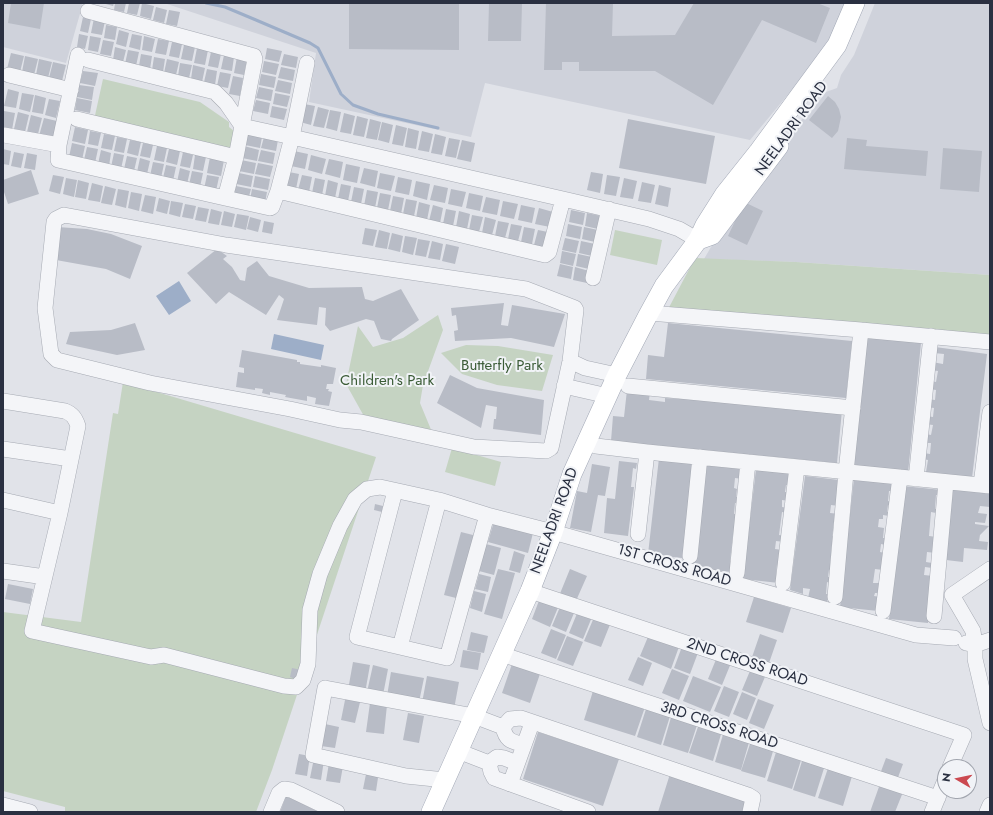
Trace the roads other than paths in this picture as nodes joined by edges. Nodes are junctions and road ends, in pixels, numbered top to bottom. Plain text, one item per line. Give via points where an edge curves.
1 (855, 3) edge
2 (867, 3) edge
3 (88, 11) dead end
4 (307, 63) dead end
5 (9, 75) dead end
6 (71, 90) junction
7 (77, 119) dead end
8 (242, 126) junction
9 (4, 135) dead end
10 (292, 137) junction
11 (60, 145) junction
12 (236, 157) junction
13 (759, 163) junction
14 (278, 190) junction
15 (225, 198) junction
16 (563, 199) junction
17 (609, 209) junction
18 (698, 240) junction
19 (593, 278) dead end
20 (649, 313) junction
21 (861, 330) junction
22 (932, 336) junction
23 (990, 342) edge
24 (570, 361) junction
25 (623, 380) junction
26 (564, 386) junction
27 (608, 396) junction
28 (3, 401) edge
29 (852, 408) junction
30 (990, 412) edge
31 (596, 446) dead end
32 (3, 449) edge
33 (647, 452) junction
34 (700, 457) junction
35 (71, 459) junction
36 (748, 462) junction
37 (797, 467) junction
38 (846, 472) junction
39 (900, 477) junction
40 (916, 479) junction
41 (946, 482) junction
42 (986, 486) edge
43 (395, 491) junction
44 (3, 500) edge
45 (440, 500) junction
46 (60, 513) junction
47 (487, 515) junction
48 (554, 532) junction
49 (638, 534) dead end
50 (690, 556) dead end
51 (990, 569) edge
52 (3, 571) edge
53 (737, 573) dead end
54 (45, 577) junction
55 (783, 583) dead end
56 (530, 591) junction
57 (835, 596) dead end
58 (883, 611) dead end
59 (934, 616) dead end
60 (974, 638) junction
61 (990, 640) edge
62 (400, 648) junction
63 (501, 654) junction
64 (474, 716) junction
65 (532, 723) junction
66 (990, 723) edge
67 (503, 727) junction
68 (524, 745) junction
69 (458, 751) junction
70 (954, 759) edge
71 (489, 763) junction
72 (517, 764) junction
73 (445, 780) junction
74 (510, 784) junction
75 (937, 798) edge
76 (938, 799) edge
77 (3, 805) edge
78 (990, 805) edge
79 (30, 812) edge
80 (271, 812) edge
81 (337, 812) edge
82 (431, 812) edge
83 (588, 812) edge
84 (750, 812) edge
85 (932, 812) edge
86 (987, 812) edge

1 - 13 main road, NEELADRI ROAD via 837,45
2 - 13 main road, NEELADRI ROAD via 853,40 828,80
3 - 8 street via 254,56
4 - 10 street
5 - 6 street
6 - 8 street via 83,58 214,92 226,102
6 - 11 street
7 - 12 street
8 - 10 street
8 - 12 street
9 - 11 street
10 - 14 street
10 - 16 street
11 - 15 street via 57,157 59,160
12 - 15 street
13 - 18 main road, NEELADRI ROAD via 712,235
14 - 15 street via 270,208
14 - 16 street via 545,255 549,252
16 - 17 street
17 - 18 street via 679,228
17 - 19 street
18 - 20 main road, NEELADRI ROAD via 664,286
20 - 21 street
20 - 25 main road, NEELADRI ROAD
21 - 22 street
21 - 29 street
22 - 23 street
22 - 40 street
24 - 25 street
24 - 26 street
24 - 26 street via 576,309 526,289 226,245 64,215 54,222 45,308 51,354 57,360 150,383 361,422 474,447 546,451 551,448
25 - 27 main road, NEELADRI ROAD
25 - 29 street
26 - 27 street
27 - 48 main road, NEELADRI ROAD via 572,474
28 - 35 street via 72,414 78,426
29 - 38 street
30 - 42 street
31 - 33 street
32 - 35 street
33 - 34 street
33 - 49 street
34 - 36 street
34 - 50 street
35 - 46 street
36 - 37 street
36 - 53 street
37 - 38 street
37 - 55 street
38 - 39 street
38 - 57 street
39 - 40 street
39 - 58 street
40 - 41 street
41 - 42 street
41 - 59 street
43 - 45 street, 1ST CROSS ROAD
43 - 54 street, 1ST CROSS ROAD via 380,487 367,488 355,499 340,526 320,574 310,610 308,664 303,680 296,687 164,655 151,657 32,631
43 - 62 street via 357,637
44 - 46 street
45 - 47 street, 1ST CROSS ROAD
45 - 62 street
46 - 54 street
47 - 48 street, 1ST CROSS ROAD
47 - 62 street via 447,658
48 - 56 main road, NEELADRI ROAD
48 - 60 street, 1ST CROSS ROAD via 916,635
51 - 60 street via 952,595
52 - 54 street
56 - 63 main road, NEELADRI ROAD
56 - 70 street, 2ND CROSS ROAD via 964,735
60 - 61 street
60 - 66 street via 975,659
63 - 64 main road, NEELADRI ROAD
63 - 75 street, 3RD CROSS ROAD
64 - 67 street
64 - 69 main road, NEELADRI ROAD
64 - 73 street via 325,688 313,756 406,776
65 - 67 street via 520,718 510,719
65 - 68 street
65 - 84 street via 748,795 753,798
67 - 68 street via 510,741
68 - 72 street
69 - 71 street
69 - 73 main road, NEELADRI ROAD
71 - 72 street via 497,757
71 - 74 street via 494,778
72 - 74 street
73 - 82 main road, NEELADRI ROAD
74 - 83 street
76 - 85 street
77 - 79 street
78 - 86 street
80 - 81 street via 279,793 284,789

